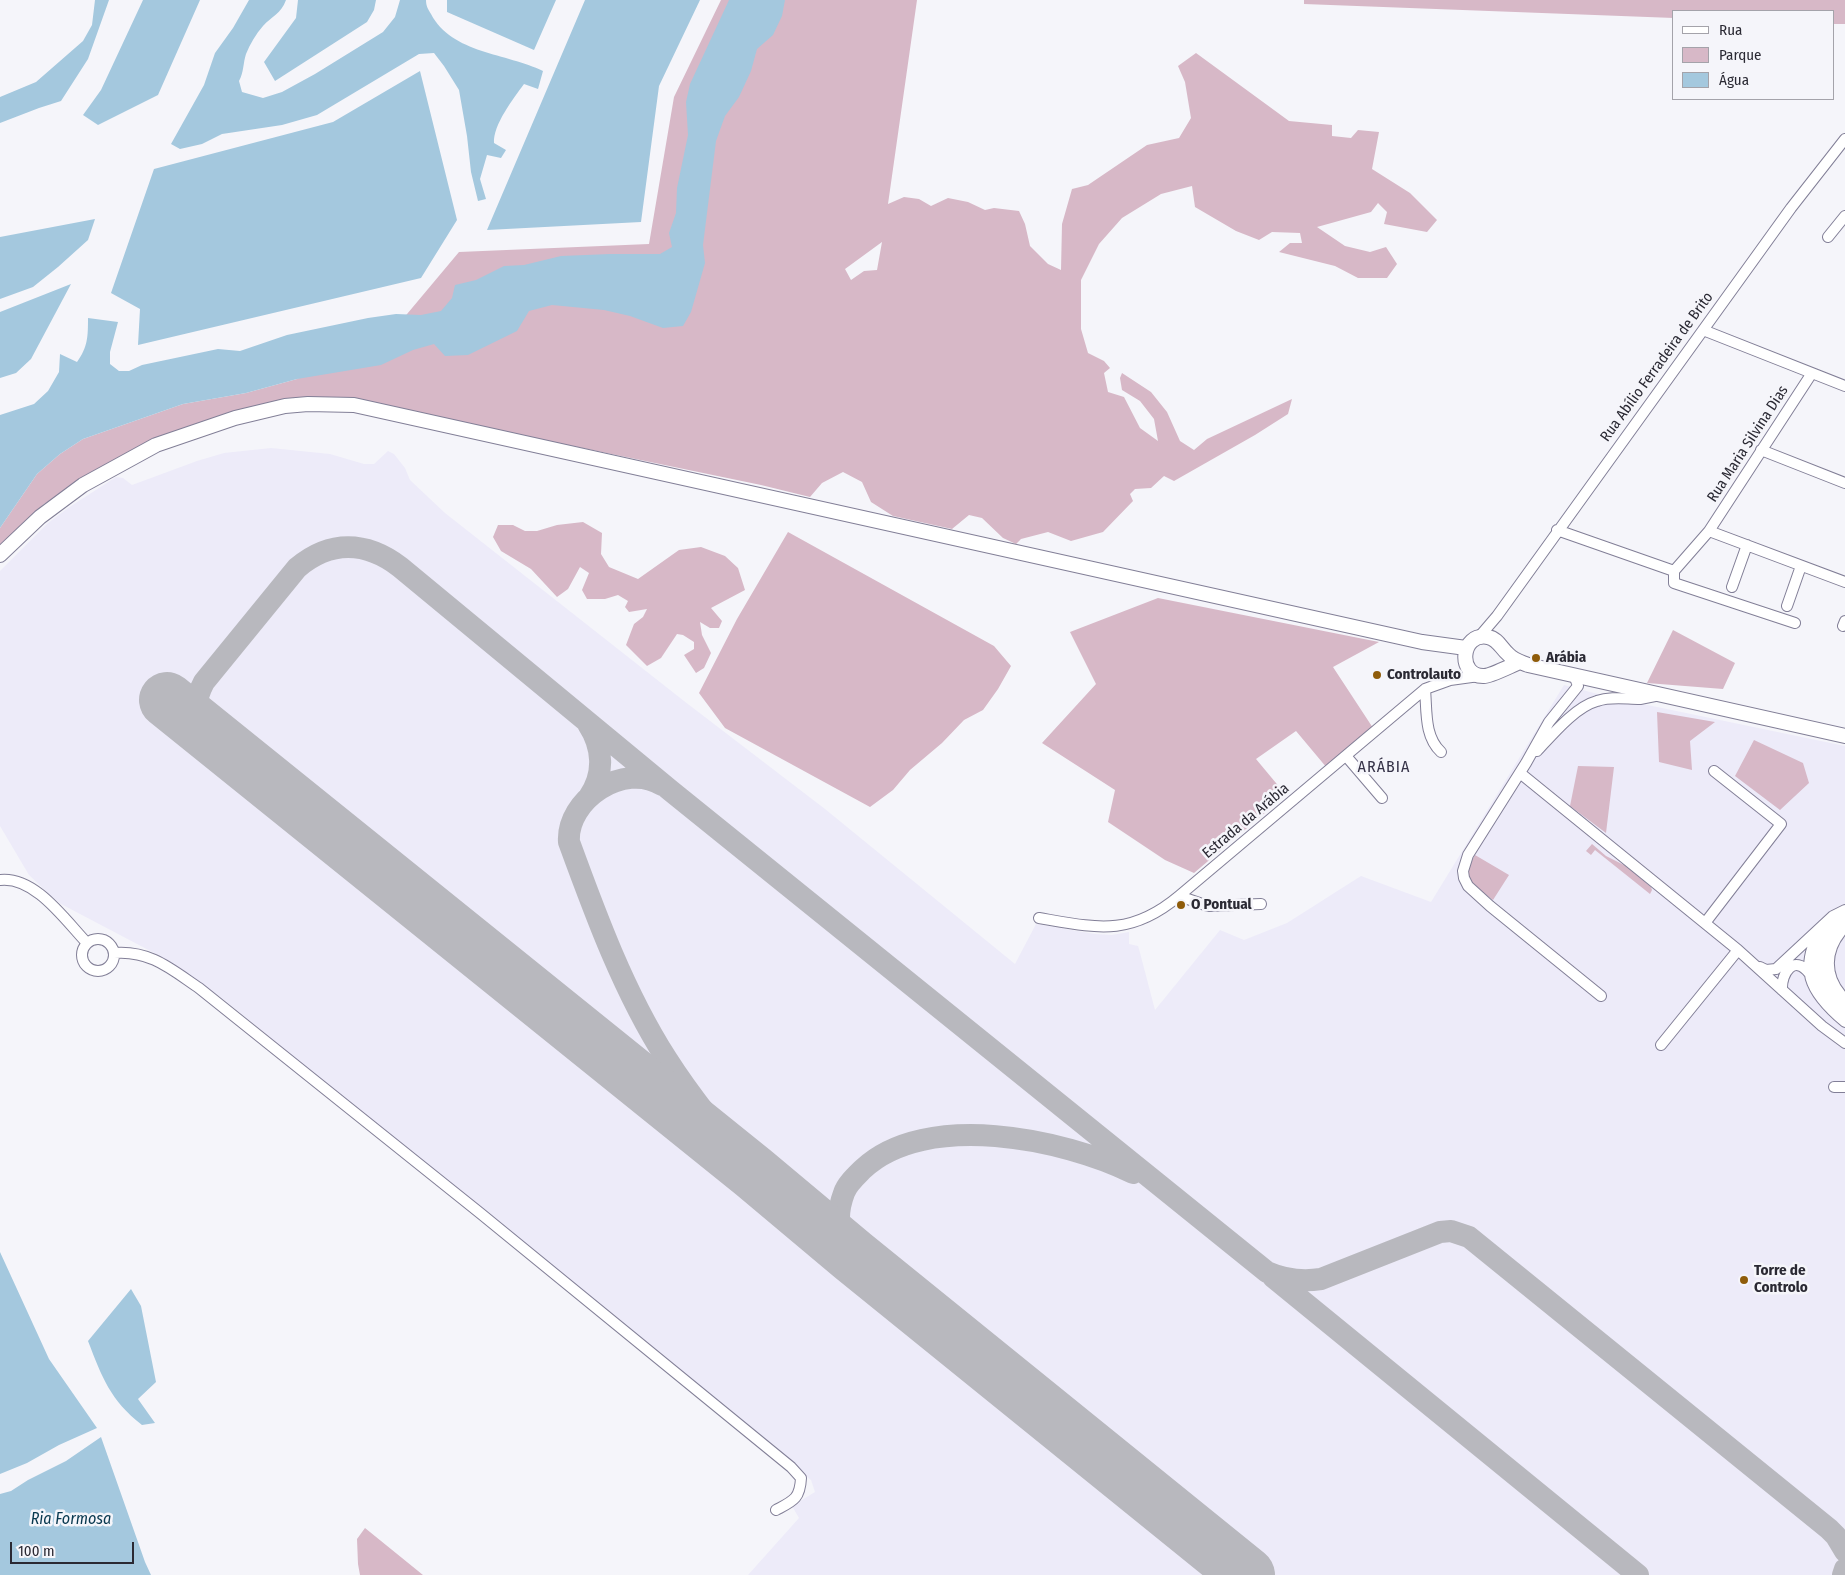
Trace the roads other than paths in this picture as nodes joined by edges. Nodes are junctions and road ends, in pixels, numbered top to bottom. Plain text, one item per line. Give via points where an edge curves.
1 (1845, 139) edge
2 (1845, 216) edge
3 (1828, 237) dead end
4 (1703, 330) junction
5 (1812, 373) junction
6 (1845, 386) edge
7 (1761, 450) junction
8 (1845, 483) edge
9 (1557, 530) junction
10 (1709, 531) junction
11 (1747, 545) junction
12 (0, 555) edge
13 (1801, 566) junction
14 (1674, 571) junction
15 (1845, 582) edge
16 (1732, 587) dead end
17 (1787, 606) dead end
18 (1497, 616) junction
19 (1795, 623) dead end
20 (1479, 637) junction
21 (1499, 644) junction
22 (1466, 657) junction
23 (1520, 662) junction
24 (1499, 670) junction
25 (1574, 675) junction
26 (1479, 676) junction
27 (1450, 680) junction
28 (1425, 689) junction
29 (1662, 695) junction
30 (1845, 736) edge
31 (1441, 752) dead end
32 (1346, 756) junction
33 (1526, 763) junction
34 (1714, 771) dead end
35 (1520, 773) junction
36 (1382, 798) dead end
37 (0, 880) edge
38 (1180, 896) junction
39 (1261, 904) dead end
40 (1845, 910) edge
41 (1038, 918) dead end
42 (1845, 918) edge
43 (1705, 923) junction
44 (1823, 925) junction
45 (1845, 927) edge
46 (87, 943) junction
47 (1738, 950) junction
48 (114, 953) junction
49 (1757, 966) junction
50 (1809, 973) junction
51 (1782, 990) junction
52 (1601, 996) dead end
53 (1845, 999) edge
54 (1845, 1011) edge
55 (1845, 1022) edge
56 (1845, 1043) edge
57 (1661, 1045) dead end
58 (1834, 1087) dead end
59 (1845, 1087) edge
60 (776, 1510) dead end

1 - 4 street, Rua Abílio Ferradeira de Brito
2 - 3 street
4 - 5 street
4 - 9 street, Rua Abílio Ferradeira de Brito
5 - 6 street
5 - 7 street, Rua Maria Silvina Dias
7 - 8 street
7 - 10 street, Rua Maria Silvina Dias
9 - 14 street
9 - 18 street, Rua Abílio Ferradeira de Brito
10 - 11 street
10 - 14 street, Rua Maria Silvina Dias
11 - 13 street
11 - 16 street
12 - 22 street via 40,517 83,485 156,445 259,411 308,404 354,405 1422,642
13 - 15 street
13 - 17 street
14 - 19 street via 1674,583
18 - 20 street, Rua Abílio Ferradeira de Brito
18 - 21 street
20 - 21 street via 1488,637
20 - 22 street via 1470,643
21 - 23 street via 1508,656
21 - 24 street via 1504,656
22 - 26 street via 1469,669
22 - 27 street via 1457,675
23 - 24 street
23 - 25 street
24 - 26 street via 1490,676
25 - 29 street
25 - 33 street via 1578,686 1549,722
26 - 27 street
27 - 28 street, Estrada da Arábia
28 - 31 street via 1429,735
28 - 32 street, Estrada da Arábia
29 - 30 street
29 - 33 street via 1590,704 1557,729
32 - 36 street
32 - 38 street, Estrada da Arábia
33 - 35 street
34 - 43 street via 1781,824
35 - 43 street
35 - 52 street via 1468,855 1462,871 1464,878 1468,886 1490,906
37 - 46 street via 20,881 33,888
38 - 39 street via 1208,906
38 - 41 street, Estrada da Arábia via 1143,920 1109,927
40 - 44 street
42 - 54 street via 1825,939 1819,968 1822,982 1831,997
43 - 47 street
44 - 49 street via 1776,969 1766,970
44 - 50 street via 1811,948
45 - 53 street via 1832,945 1828,964 1834,985
46 - 48 street via 105,940
46 - 48 street via 82,957 91,969 106,968
47 - 49 street
47 - 57 street
48 - 60 street via 139,953 152,958 199,988 791,1467 801,1478 801,1488 795,1500
49 - 51 street
50 - 51 street via 1798,966 1789,968 1784,974
50 - 55 street via 1819,997
51 - 56 street
58 - 59 street

